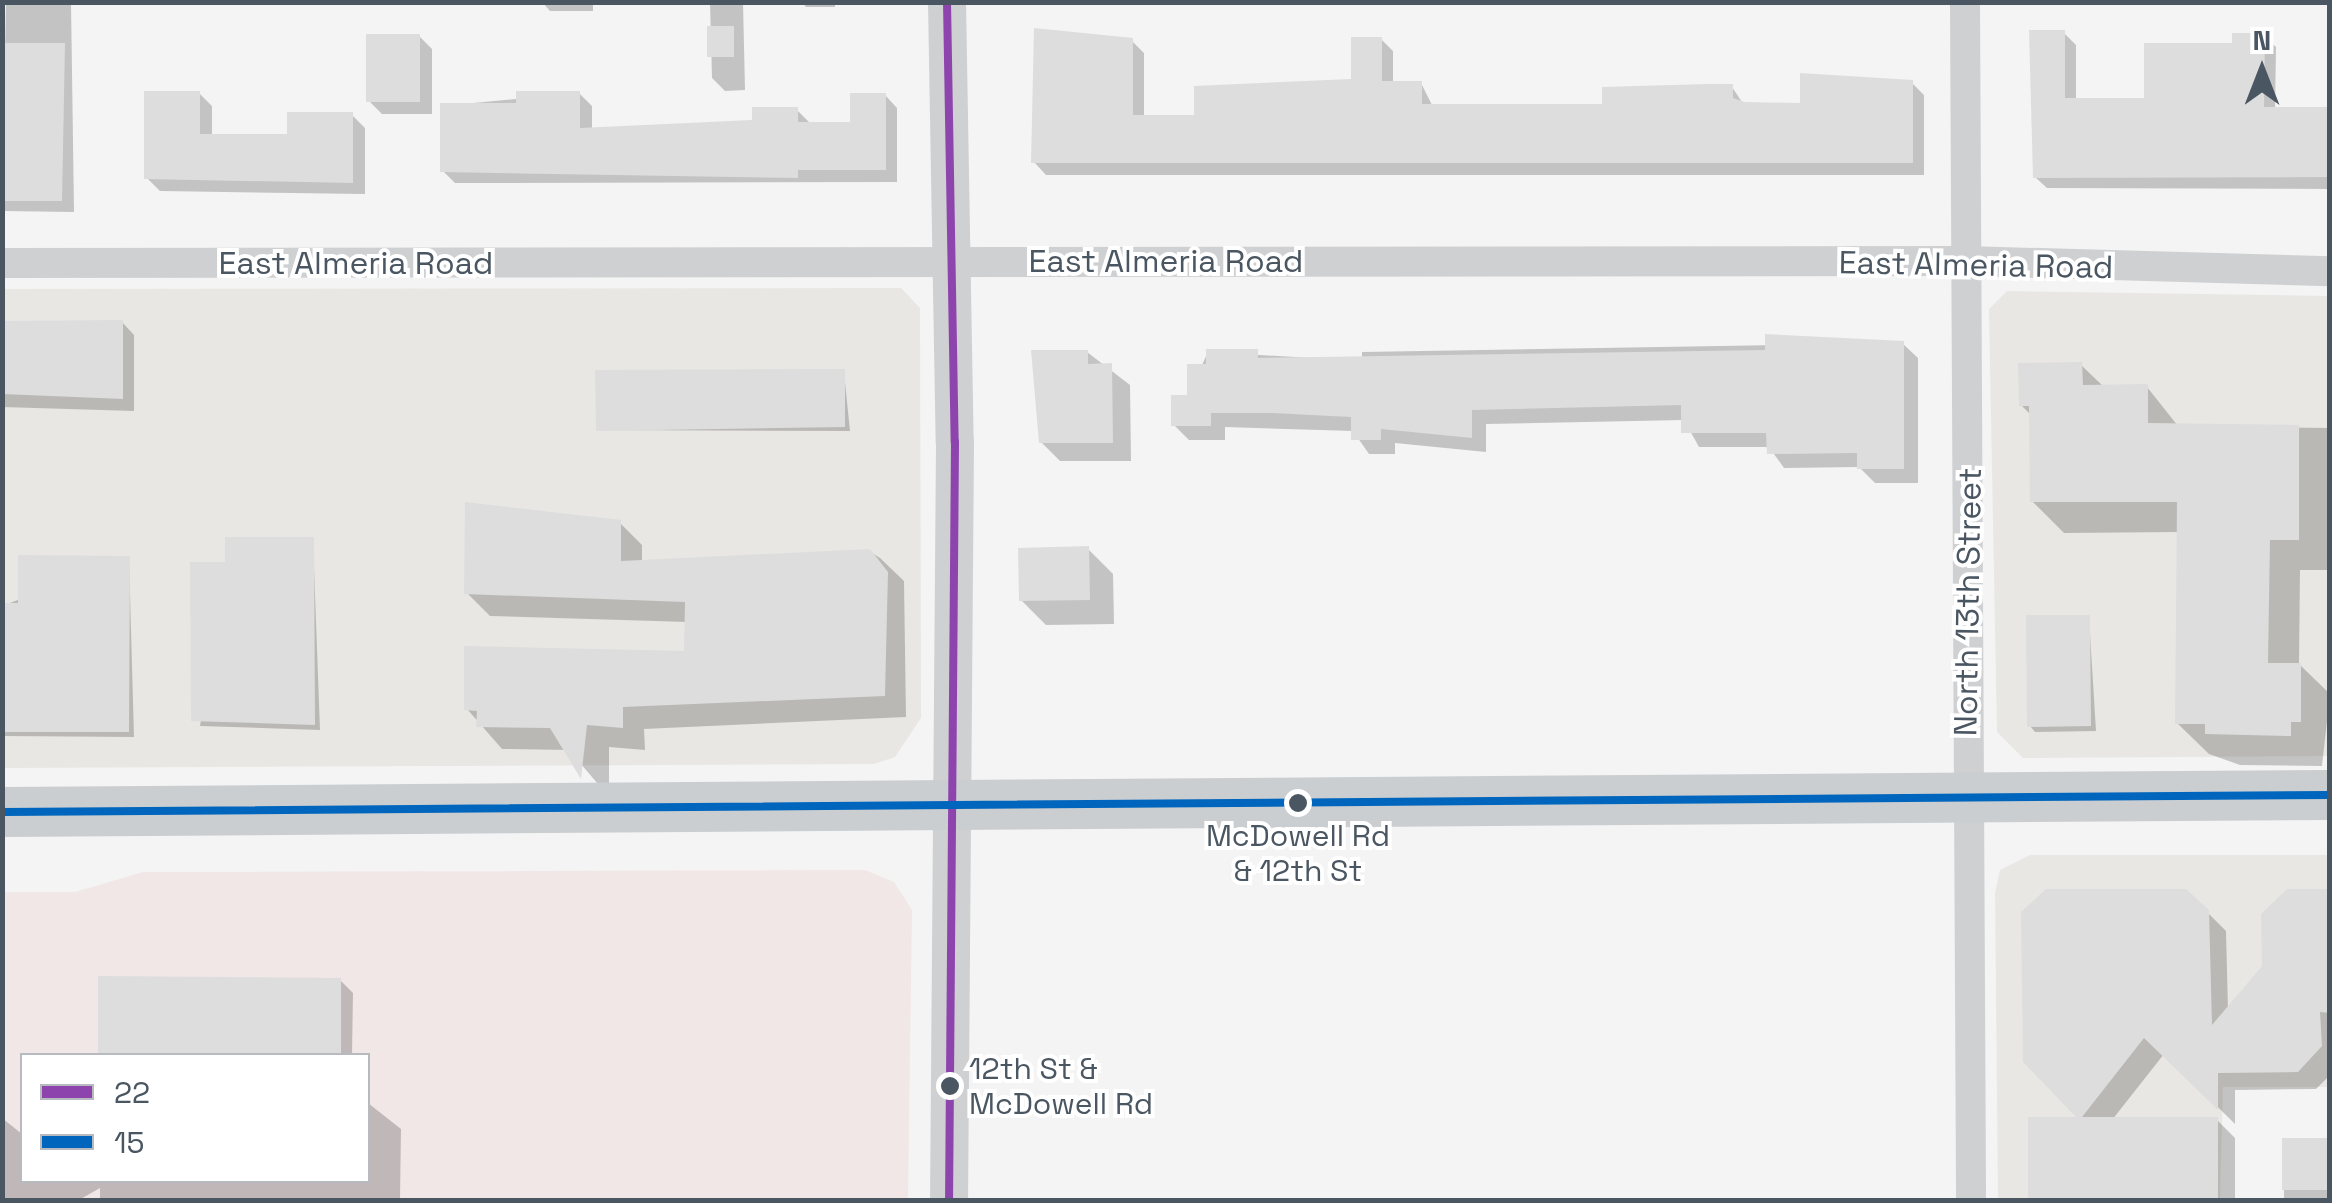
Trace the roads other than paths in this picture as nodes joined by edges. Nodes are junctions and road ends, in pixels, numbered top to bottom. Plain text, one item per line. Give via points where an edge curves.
1 (947, 2) edge
2 (1965, 2) edge
3 (1966, 261) junction
4 (954, 262) junction
5 (2, 263) edge
6 (2330, 271) edge
7 (1966, 795) junction
8 (2330, 795) edge
9 (956, 807) junction
10 (2, 812) edge
11 (950, 1200) edge
12 (1970, 1200) edge

1 - 4 street
2 - 3 street, North 13th Street
3 - 4 street, East Almeria Road
3 - 6 street, East Almeria Road
3 - 7 street, North 13th Street
4 - 5 street, East Almeria Road
4 - 9 street
7 - 8 main road
7 - 9 main road
7 - 12 street, North 13th Street
9 - 10 main road
9 - 11 street

